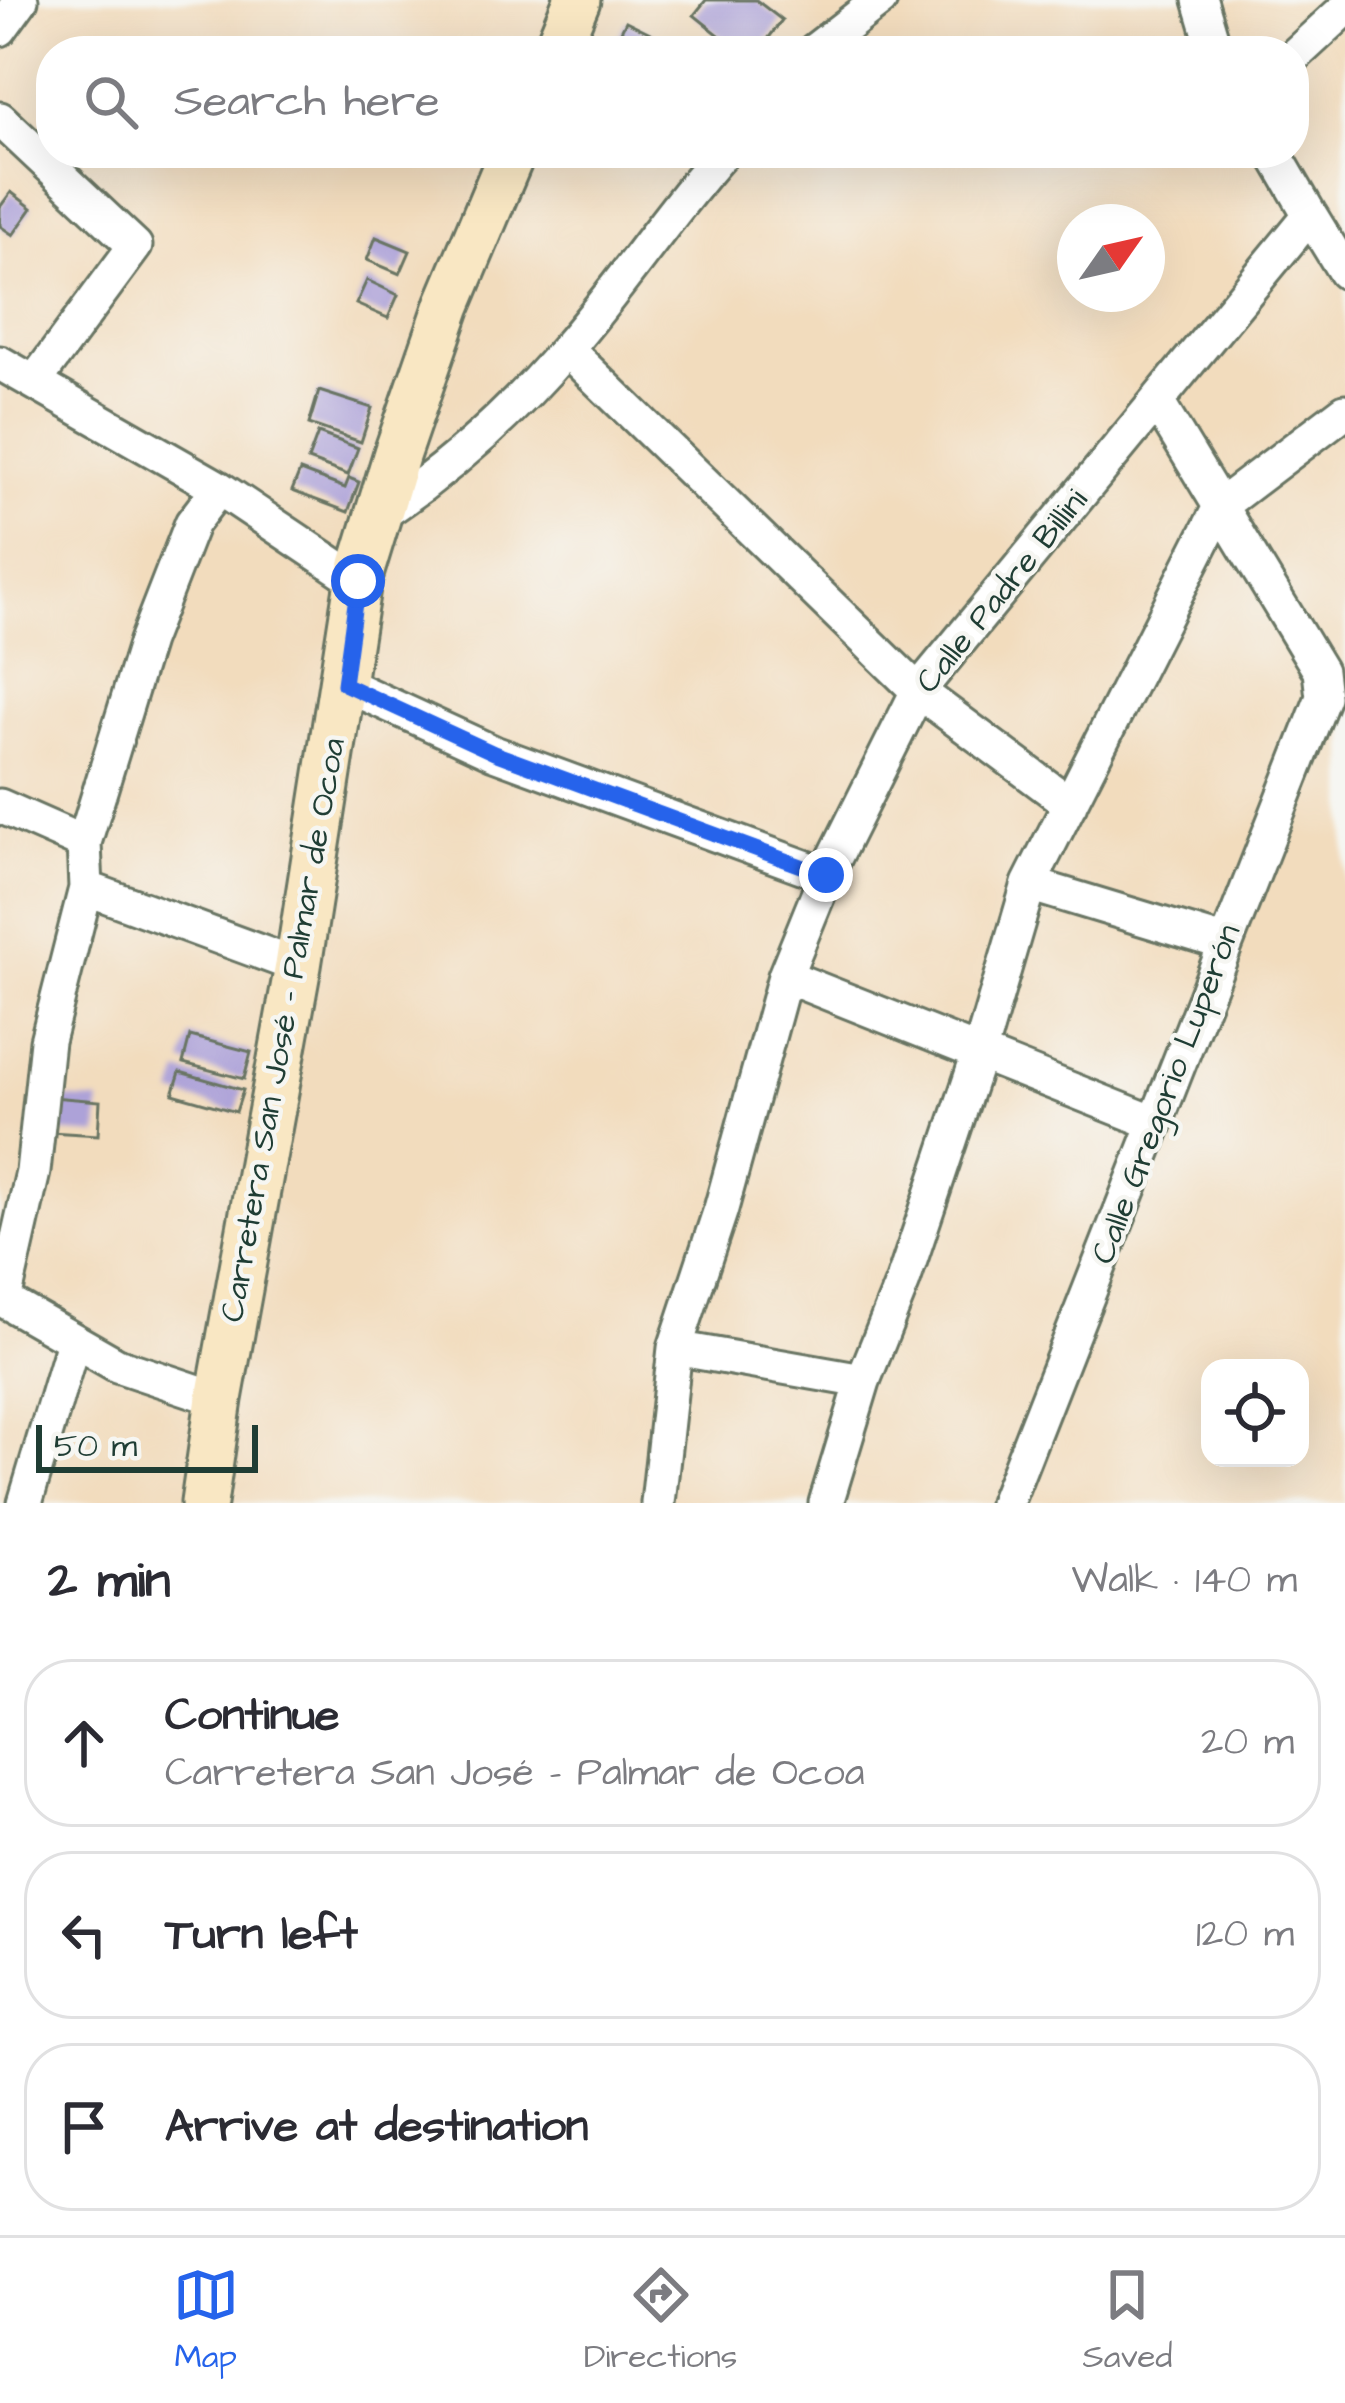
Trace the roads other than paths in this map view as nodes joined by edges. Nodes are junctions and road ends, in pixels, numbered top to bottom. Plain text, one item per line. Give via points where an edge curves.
1 (21, 0) edge
2 (577, 0) edge
3 (880, 0) edge
4 (1200, 0) edge
5 (1345, 9) edge
6 (0, 29) edge
7 (562, 36) edge
8 (833, 36) edge
9 (1211, 36) edge
10 (1309, 42) edge
11 (0, 119) edge
12 (36, 153) edge
13 (52, 168) edge
14 (506, 168) edge
15 (710, 168) edge
16 (1283, 168) edge
17 (1310, 215) junction
18 (1345, 272) edge
19 (566, 350) junction
20 (0, 363) edge
21 (36, 380) junction
22 (1157, 402) junction
23 (1345, 411) edge
24 (219, 488) junction
25 (1221, 505) junction
26 (380, 515) junction
27 (358, 581) junction
28 (344, 684) junction
29 (918, 691) junction
30 (1070, 804) junction
31 (0, 806) edge
32 (84, 843) junction
33 (826, 875) junction
34 (1029, 884) junction
35 (86, 888) junction
36 (1224, 943) junction
37 (298, 966) junction
38 (785, 976) junction
39 (980, 1051) junction
40 (1155, 1123) junction
41 (2, 1299) edge
42 (73, 1342) junction
43 (675, 1348) junction
44 (863, 1381) junction
45 (219, 1399) junction
46 (25, 1503) edge
47 (204, 1503) edge
48 (658, 1503) edge
49 (826, 1503) edge
50 (1006, 1503) edge

1 - 6 street
2 - 7 street
3 - 8 street
4 - 9 street
5 - 10 street
11 - 12 street
13 - 21 street via 135,246
14 - 26 street, Carretera San José - Palmar de Ocoa via 448,305
15 - 19 street
16 - 17 street
17 - 18 street
17 - 22 street, Calle Padre Billini
19 - 26 street via 500,422
19 - 29 street
20 - 21 street
21 - 24 street
22 - 25 street
22 - 29 street, Calle Padre Billini
23 - 25 street
24 - 27 street
24 - 32 street via 192,523 146,640
25 - 30 street
25 - 36 street, Calle Gregorio Luperón via 1323,684
26 - 27 street, Carretera San José - Palmar de Ocoa
27 - 28 street, Carretera San José - Palmar de Ocoa
28 - 33 street via 494,753
28 - 37 street, Carretera San José - Palmar de Ocoa
29 - 30 street
29 - 33 street, Calle Padre Billini
30 - 34 street
31 - 32 street
32 - 35 street
33 - 38 street, Calle Padre Billini
34 - 36 street
34 - 39 street
35 - 37 street
35 - 41 street via 47,1041 33,1172
36 - 40 street, Calle Gregorio Luperón
37 - 45 street, Carretera San José - Palmar de Ocoa
38 - 39 street
38 - 43 street, Calle Padre Billini
39 - 40 street
39 - 44 street
40 - 50 street, Calle Gregorio Luperón
41 - 42 street
42 - 45 street
42 - 46 street
43 - 44 street
43 - 48 street, Calle Padre Billini
44 - 49 street
45 - 47 street, Carretera San José - Palmar de Ocoa

